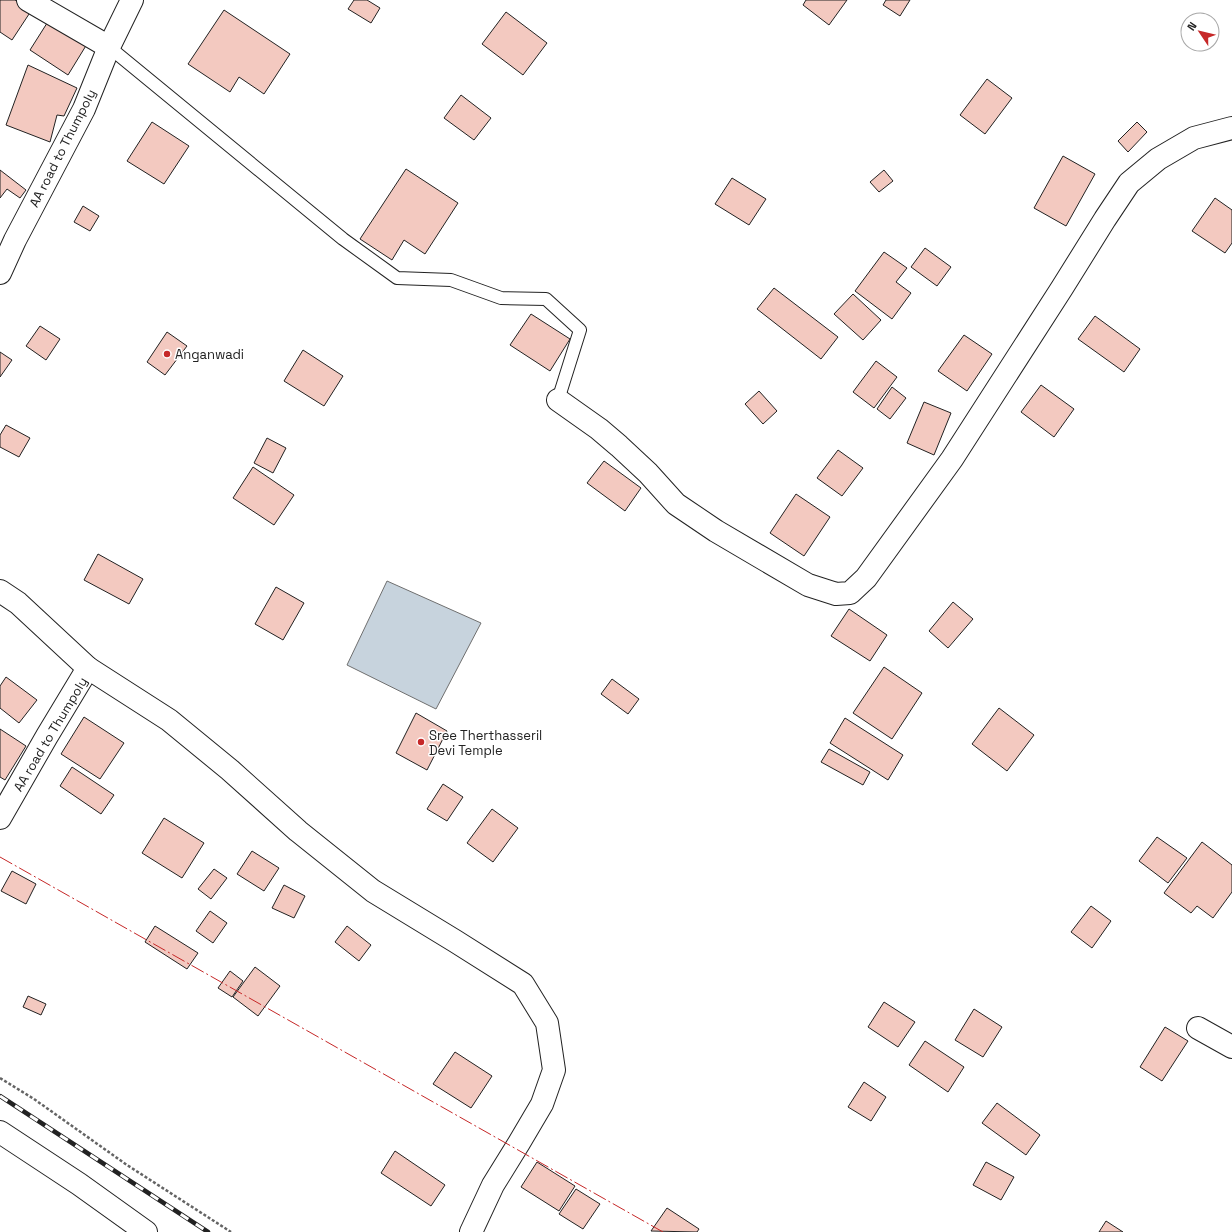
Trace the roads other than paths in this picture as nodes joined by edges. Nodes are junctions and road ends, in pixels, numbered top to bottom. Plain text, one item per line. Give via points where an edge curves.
1 (28, 0) edge
2 (132, 0) edge
3 (109, 47) junction
4 (1232, 128) edge
5 (0, 273) edge
6 (558, 400) joint
7 (0, 591) edge
8 (88, 668) junction
9 (0, 818) edge
10 (1198, 1028) dead end
11 (1232, 1047) edge
12 (0, 1132) edge
13 (146, 1232) edge
14 (471, 1232) edge

1 - 3 street
2 - 3 street, AA road to Thumpoly
3 - 5 street, AA road to Thumpoly via 84,109
3 - 6 lane via 343,239 397,278 451,280 501,298 546,299 580,330
4 - 6 street via 1194,138 1158,159 1129,183 952,459 866,578 850,593 836,594 808,585 716,531 676,504 619,446
7 - 8 street, AA road to Thumpoly via 18,603
8 - 9 street, AA road to Thumpoly
8 - 14 street via 169,720 298,831 373,891 523,984 547,1023 554,1070 542,1104 493,1185
10 - 11 street
12 - 13 street via 80,1184

